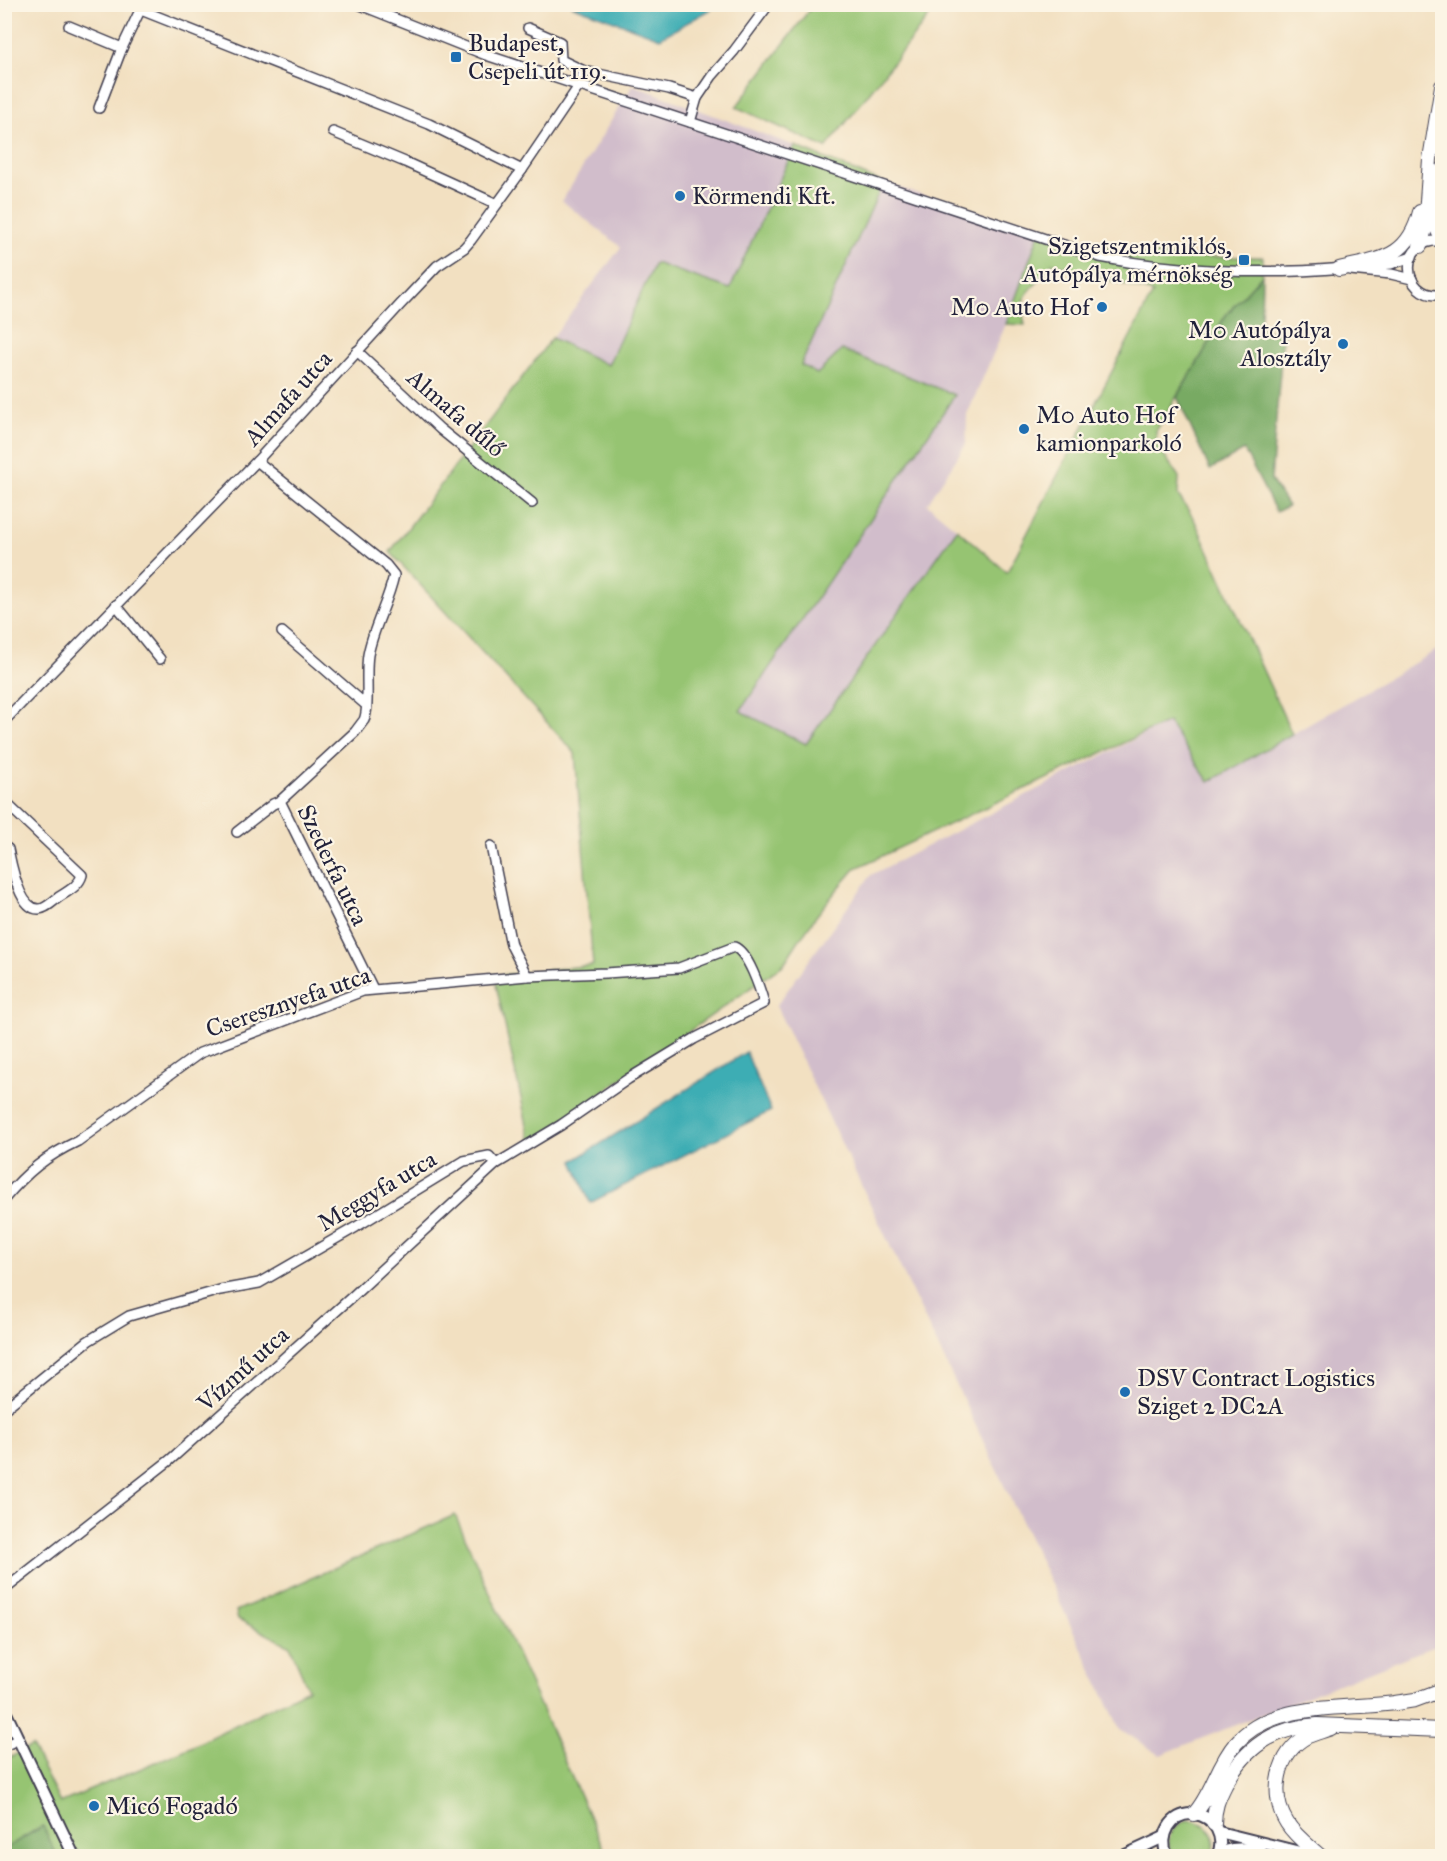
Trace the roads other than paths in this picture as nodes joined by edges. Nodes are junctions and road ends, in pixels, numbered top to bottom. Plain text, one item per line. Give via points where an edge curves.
1 (358, 4) edge
2 (769, 4) edge
3 (142, 7) edge
4 (69, 26) dead end
5 (528, 28) dead end
6 (122, 48) junction
7 (584, 71) junction
8 (579, 86) junction
9 (1443, 86) edge
10 (697, 98) junction
11 (99, 108) dead end
12 (690, 122) junction
13 (333, 132) dead end
14 (522, 170) junction
15 (1443, 170) edge
16 (1427, 181) junction
17 (497, 204) junction
18 (1443, 240) edge
19 (1416, 251) junction
20 (1339, 269) junction
21 (1412, 279) junction
22 (1443, 295) edge
23 (357, 351) junction
24 (257, 461) junction
25 (532, 503) dead end
26 (116, 605) junction
27 (282, 632) dead end
28 (160, 659) dead end
29 (366, 705) junction
30 (4, 721) edge
31 (4, 801) edge
32 (280, 801) junction
33 (237, 832) dead end
34 (4, 846) edge
35 (490, 846) dead end
36 (527, 976) junction
37 (374, 989) junction
38 (496, 1164) junction
39 (4, 1199) edge
40 (4, 1409) edge
41 (4, 1590) edge
42 (1443, 1690) edge
43 (4, 1708) edge
44 (1338, 1725) junction
45 (1443, 1730) edge
46 (19, 1739) junction
47 (4, 1746) edge
48 (1194, 1814) junction
49 (1216, 1828) junction
50 (1164, 1837) junction
51 (1270, 1846) junction
52 (1218, 1854) edge
53 (1125, 1856) edge
54 (74, 1857) edge
55 (1149, 1857) edge
56 (1167, 1857) edge
57 (1318, 1857) edge

1 - 8 street via 456,44
2 - 10 street
3 - 6 street
3 - 14 street via 429,124
4 - 6 street
5 - 7 street via 560,42 561,60
6 - 11 street
7 - 8 street, Almafa utca
7 - 10 street via 669,88
8 - 12 street
8 - 14 street, Almafa utca
9 - 16 highway
10 - 12 street
12 - 20 street via 1100,257 1176,268
13 - 17 street
14 - 17 street, Almafa utca
15 - 18 highway via 1434,215
16 - 19 highway via 1425,229
16 - 20 highway via 1409,240 1390,255
17 - 23 street, Almafa utca via 464,248 437,266
18 - 19 street via 1427,242
19 - 20 street via 1391,264
19 - 21 street via 1409,264
20 - 21 street
21 - 22 street via 1422,291
23 - 24 street, Almafa utca
23 - 25 street, Almafa dűlő via 440,429
24 - 26 street, Almafa utca
24 - 29 street, Szederfa utca via 394,575 368,654
26 - 28 street
26 - 30 street, Almafa utca
27 - 29 street
29 - 32 street, Szederfa utca via 364,720 355,732
31 - 34 street via 82,875 80,882 46,907 31,907 16,886
32 - 33 street
32 - 37 street, Szederfa utca
35 - 36 street via 512,945
36 - 37 street, Cseresznyefa utca
36 - 38 street, Cseresznyefa utca via 679,968 738,948 764,1003 694,1039
37 - 39 street, Cseresznyefa utca via 200,1053 24,1175
38 - 40 street, Meggyfa utca via 489,1156 464,1161 259,1283 129,1316 88,1341
38 - 41 street, Vízmű utca via 170,1460
42 - 48 highway via 1415,1700 1291,1712 1272,1719 1237,1742
43 - 46 main road
44 - 45 highway
44 - 49 highway via 1298,1726 1268,1737 1253,1748 1240,1761 1221,1793 1214,1810
44 - 57 highway via 1307,1737 1295,1747 1279,1776 1277,1790 1282,1814
46 - 47 street
46 - 54 main road
48 - 49 main road via 1205,1817
48 - 50 main road via 1174,1821
49 - 51 main road
49 - 52 main road via 1221,1842
50 - 53 main road
50 - 56 main road
51 - 52 main road via 1232,1848
51 - 57 main road
53 - 55 main road

